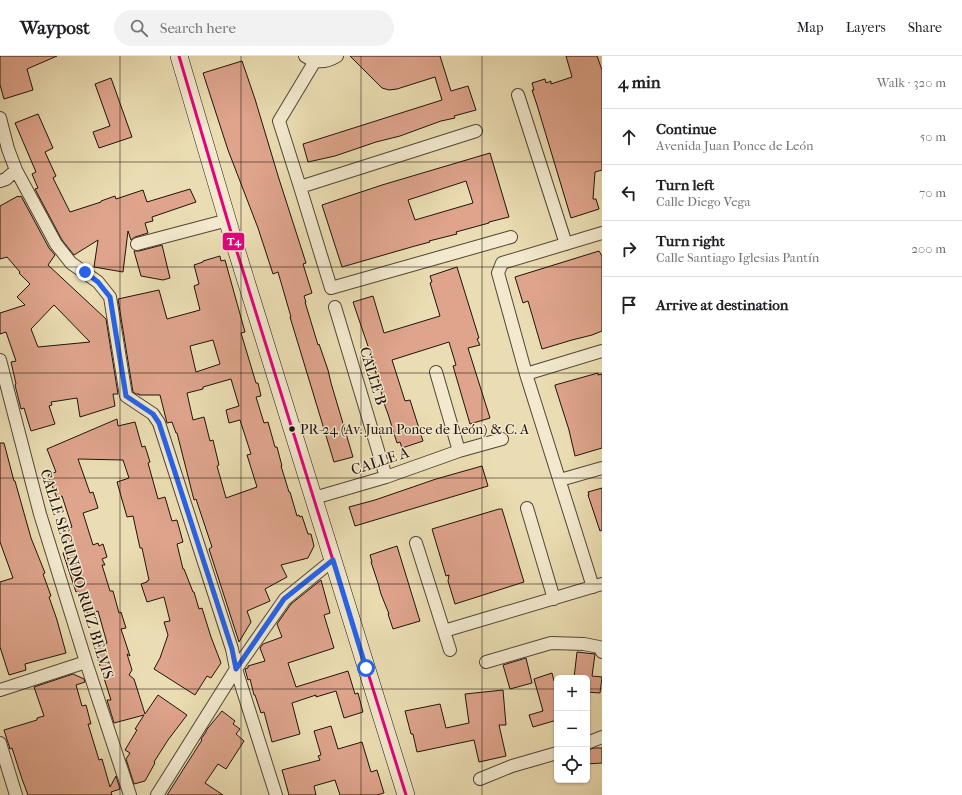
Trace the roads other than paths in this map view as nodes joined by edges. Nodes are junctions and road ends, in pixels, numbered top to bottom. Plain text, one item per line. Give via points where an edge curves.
1 (337, 56) edge
2 (181, 57) edge
3 (310, 58) edge
4 (518, 95) dead end
5 (0, 118) edge
6 (476, 131) dead end
7 (16, 170) junction
8 (0, 181) edge
9 (300, 187) junction
10 (228, 220) junction
11 (602, 233) edge
12 (511, 237) dead end
13 (137, 244) dead end
14 (566, 244) junction
15 (335, 307) dead end
16 (602, 352) edge
17 (0, 360) edge
18 (436, 372) dead end
19 (526, 374) junction
20 (502, 439) dead end
21 (460, 451) junction
22 (602, 468) edge
23 (386, 477) junction
24 (560, 480) junction
25 (314, 498) junction
26 (527, 508) dead end
27 (416, 543) dead end
28 (333, 560) junction
29 (598, 586) edge
30 (554, 599) junction
31 (444, 631) junction
32 (450, 650) dead end
33 (602, 652) edge
34 (86, 662) junction
35 (486, 662) dead end
36 (236, 669) junction
37 (0, 690) edge
38 (602, 737) edge
39 (590, 742) edge
40 (0, 743) edge
41 (554, 754) edge
42 (480, 779) dead end
43 (16, 795) edge
44 (130, 795) edge
45 (157, 795) edge
46 (276, 795) edge
47 (406, 795) edge

1 - 3 street via 323,61
2 - 10 main road
3 - 9 street via 279,121
4 - 14 street
5 - 7 street
6 - 9 street
7 - 8 street
7 - 36 street via 56,244 71,263 98,282 110,297 126,396 153,414 159,423
9 - 12 street via 331,288
10 - 13 street
10 - 25 main road
11 - 14 street
14 - 19 street via 502,263 498,273
15 - 23 street, CALLE B
16 - 19 street
17 - 34 street, CALLE SEGUNDO RUIZ BELVIS via 40,514
18 - 21 street
19 - 24 street
20 - 21 street, CALLE A
21 - 23 street, CALLE A
22 - 24 street
23 - 25 street, CALLE A
24 - 29 street
25 - 28 main road
26 - 30 street
27 - 31 street
28 - 36 street via 284,599
28 - 47 main road
29 - 30 street
30 - 31 street
31 - 32 street
33 - 35 street via 599,647 590,645 551,643
34 - 37 street
34 - 44 street, CALLE SEGUNDO RUIZ BELVIS
36 - 45 street
36 - 46 street
38 - 39 street
40 - 43 street
41 - 42 street via 512,766

